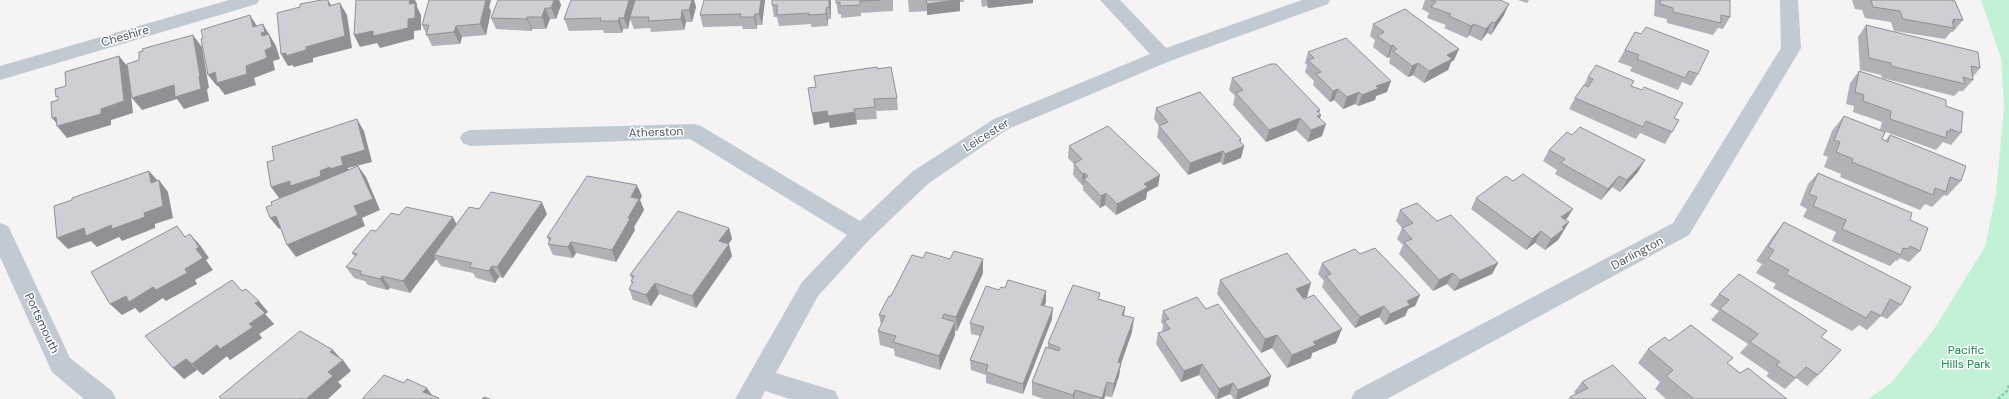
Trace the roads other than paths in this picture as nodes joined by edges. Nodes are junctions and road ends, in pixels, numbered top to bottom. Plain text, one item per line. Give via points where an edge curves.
1 (250, 0) edge
2 (1109, 0) edge
3 (1321, 0) edge
4 (1789, 0) edge
5 (1163, 56) junction
6 (0, 73) edge
7 (470, 138) dead end
8 (0, 232) edge
9 (862, 233) junction
10 (754, 389) edge
11 (103, 399) edge
12 (826, 399) edge
13 (1364, 399) edge

1 - 6 street, Cheshire
2 - 5 street
3 - 5 street, Leicester
4 - 13 street, Darlington via 1791,48 1681,229
5 - 9 street, Leicester via 1001,124 921,177
7 - 9 street, Atherston via 694,131
8 - 11 street, Portsmouth via 61,365
9 - 10 street, Leicester via 810,289
10 - 12 street

